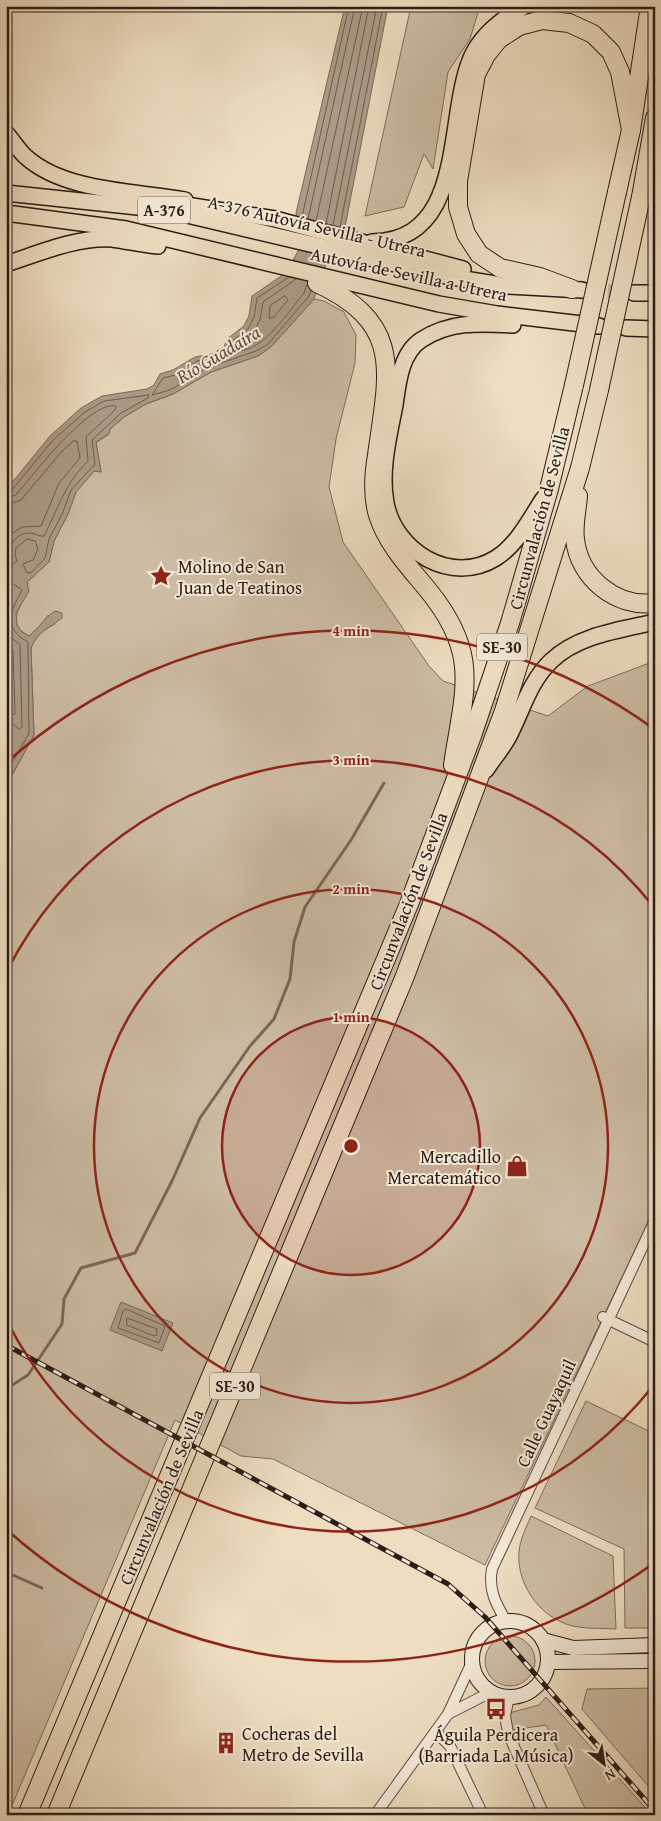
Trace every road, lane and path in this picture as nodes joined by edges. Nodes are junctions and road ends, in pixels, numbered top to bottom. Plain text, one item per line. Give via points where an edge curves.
1 (525, 6) edge
2 (650, 6) edge
3 (655, 118) edge
4 (631, 130) junction
5 (6, 133) edge
6 (6, 193) edge
7 (54, 196) junction
8 (233, 211) junction
9 (6, 213) edge
10 (274, 226) junction
11 (189, 246) junction
12 (361, 249) junction
13 (255, 262) junction
14 (6, 264) edge
15 (316, 283) joint
16 (338, 286) junction
17 (577, 289) joint
18 (634, 293) tunnel mouth
19 (655, 293) edge
20 (558, 321) junction
21 (599, 326) dead end
22 (626, 328) dead end
23 (655, 329) edge
24 (580, 468) junction
25 (549, 489) junction
26 (655, 604) edge
27 (655, 622) edge
28 (481, 777) junction
29 (447, 802) junction
30 (655, 1220) edge
31 (606, 1318) junction
32 (655, 1342) edge
33 (506, 1621) junction
34 (542, 1640) junction
35 (655, 1645) edge
36 (655, 1661) edge
37 (472, 1662) junction
38 (548, 1662) junction
39 (491, 1692) junction
40 (509, 1697) junction
41 (448, 1714) junction
42 (436, 1732) junction
43 (27, 1815) edge
44 (57, 1815) edge
45 (375, 1815) edge
46 (483, 1815) edge
47 (544, 1815) edge

1 - 12 main road via 487,33 471,58 462,88 445,187 435,209 420,226 400,238
2 - 4 highway, Circunvalación de Sevilla / SE-30
3 - 24 highway, Circunvalación de Sevilla / SE-30, bridge via 641,197
4 - 17 highway via 620,72 611,52 593,34 569,23 542,20 519,26 499,39 476,74 458,181 458,207 466,234 479,254 500,268 540,276
4 - 25 highway, Circunvalación de Sevilla / SE-30, bridge
5 - 8 main road via 26,157 51,174 90,185
6 - 7 main road, A-376 Autovía Sevilla - Utrera / A-376
7 - 8 main road via 105,194
7 - 10 main road, A-376 Autovía Sevilla - Utrera / A-376
8 - 10 main road
9 - 11 main road, A-376 via 126,230
10 - 12 main road
11 - 13 main road, A-376
11 - 14 main road via 93,240 63,245
12 - 17 main road via 509,279 530,288
13 - 15 main road
13 - 16 main road, Autovía de Sevilla a Utrera
15 - 16 highway
16 - 20 main road, Autovía de Sevilla a Utrera via 497,314
16 - 29 highway via 370,320 380,336 386,356 385,394 374,477 377,514 389,540 454,630 463,653 466,676
18 - 19 main road
20 - 21 main road, Autovía de Sevilla a Utrera
20 - 25 main road via 547,328 468,324 444,327 420,341 406,357 399,381 384,473 386,503 395,530 411,549 423,557 452,567 478,565 496,558 512,545
22 - 23 main road
24 - 26 highway via 574,538 588,573 596,584 611,594 628,601
24 - 28 highway, Circunvalación de Sevilla / SE-30
25 - 29 highway, Circunvalación de Sevilla / SE-30 via 510,623
27 - 28 main road via 597,636 578,643 551,660 533,684 507,739
28 - 44 highway, Circunvalación de Sevilla / SE-30 via 406,976
29 - 43 highway, Circunvalación de Sevilla / SE-30 via 410,904
30 - 31 street, Calle Guayaquil
31 - 32 street
31 - 33 street, Calle Guayaquil via 492,1569 493,1599
33 - 34 street via 527,1625
33 - 37 street via 485,1630 473,1650
34 - 35 street via 573,1648
34 - 38 street
36 - 38 street
37 - 39 street via 475,1674
37 - 41 street
38 - 40 street via 539,1683 531,1690
39 - 40 street
39 - 41 street
40 - 47 street via 505,1716 508,1733
41 - 42 street
42 - 45 street
42 - 46 street via 450,1746

